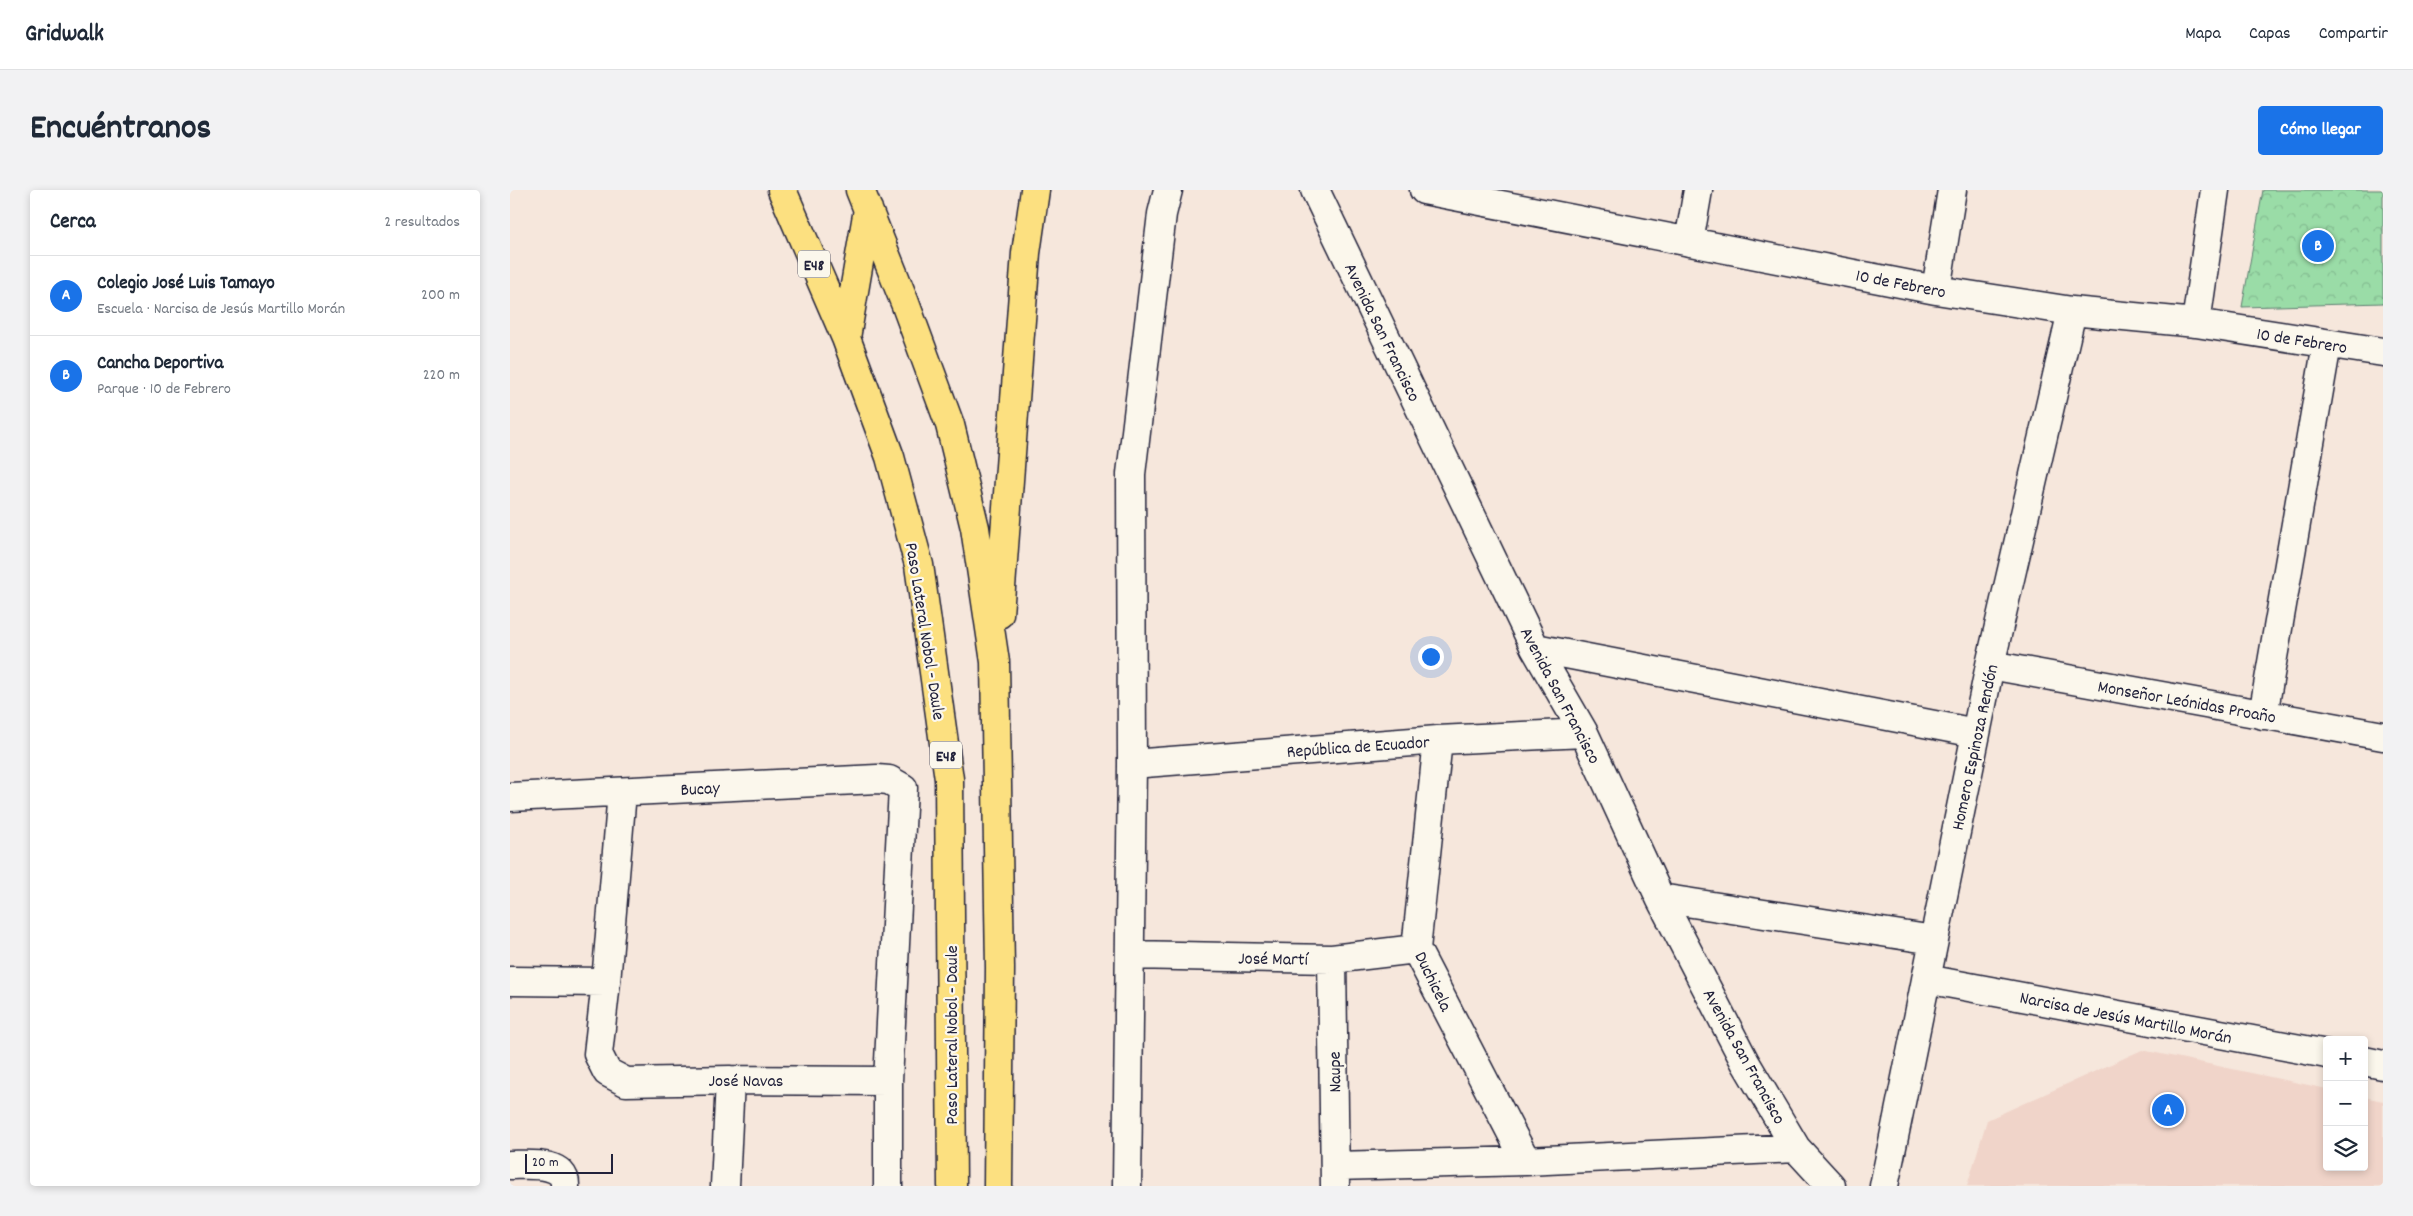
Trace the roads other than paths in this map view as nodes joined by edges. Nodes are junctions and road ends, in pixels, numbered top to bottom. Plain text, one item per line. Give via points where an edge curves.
1 (782, 190) edge
2 (1035, 190) edge
3 (1168, 190) edge
4 (1315, 190) edge
5 (1424, 190) edge
6 (1698, 190) edge
7 (1952, 190) edge
8 (2216, 190) edge
9 (866, 197) edge
10 (1689, 242) junction
11 (1936, 290) junction
12 (2072, 311) junction
13 (2196, 323) junction
14 (846, 338) junction
15 (2326, 344) junction
16 (2383, 352) edge
17 (1535, 648) junction
18 (995, 662) junction
19 (1990, 665) junction
20 (2263, 714) junction
21 (1584, 733) junction
22 (1976, 733) junction
23 (2383, 736) edge
24 (1438, 740) junction
25 (1132, 764) junction
26 (622, 792) junction
27 (510, 797) edge
28 (1660, 898) junction
29 (1934, 940) junction
30 (1416, 949) junction
31 (1130, 955) junction
32 (1332, 959) junction
33 (1926, 979) junction
34 (510, 981) edge
35 (606, 982) junction
36 (2323, 1053) edge
37 (2368, 1063) edge
38 (2383, 1065) edge
39 (730, 1080) junction
40 (888, 1081) junction
41 (1796, 1148) junction
42 (1534, 1161) junction
43 (510, 1165) edge
44 (1335, 1176) edge
45 (565, 1186) edge
46 (725, 1186) edge
47 (888, 1186) edge
48 (952, 1186) edge
49 (998, 1186) edge
50 (1127, 1186) edge
51 (1831, 1186) edge
52 (1884, 1186) edge

1 - 14 main road, Paso Lateral Nobol - Daule / E48
2 - 18 main road, E48 via 1026,253
3 - 25 street via 1162,214 1131,474
4 - 17 street, Avenida San Francisco
5 - 10 street, 10 de Febrero
6 - 10 street
7 - 11 street
8 - 13 street
9 - 14 main road, E48
9 - 18 main road, E48 via 950,425 975,528
10 - 11 street, 10 de Febrero
11 - 12 street, 10 de Febrero
12 - 13 street, 10 de Febrero
12 - 19 street, Homero Espinoza Rendón
13 - 15 street, 10 de Febrero
14 - 48 main road, Paso Lateral Nobol - Daule / E48 via 890,457 918,565 949,779
15 - 16 street, 10 de Febrero
15 - 20 street
17 - 21 street, Avenida San Francisco
17 - 22 street
18 - 49 main road, E48 via 1000,968
19 - 20 street, Monseñor Leónidas Proaño
19 - 22 street, Homero Espinoza Rendón
20 - 23 street, Monseñor Leónidas Proaño
21 - 24 street, República de Ecuador
21 - 28 street, Avenida San Francisco
22 - 29 street, Homero Espinoza Rendón
24 - 25 street, República de Ecuador
24 - 30 street, Duchicela
25 - 31 street
26 - 27 street, Bucay
26 - 35 street
26 - 40 street, Bucay via 889,780 903,788
28 - 29 street
28 - 41 street, Avenida San Francisco via 1745,1062
29 - 33 street, Homero Espinoza Rendón
30 - 32 street, José Martí
30 - 42 street, Duchicela
31 - 32 street, José Martí
31 - 50 street
32 - 44 street, Naupe
33 - 36 street, Narcisa de Jesús Martillo Morán
33 - 52 street, Homero Espinoza Rendón
34 - 35 street
35 - 39 street, José Navas via 598,1054 608,1072 626,1082
37 - 38 street
39 - 40 street, José Navas
39 - 46 street
40 - 47 street
41 - 42 street
41 - 51 street, Avenida San Francisco
42 - 44 street
43 - 45 street via 549,1165 558,1172

